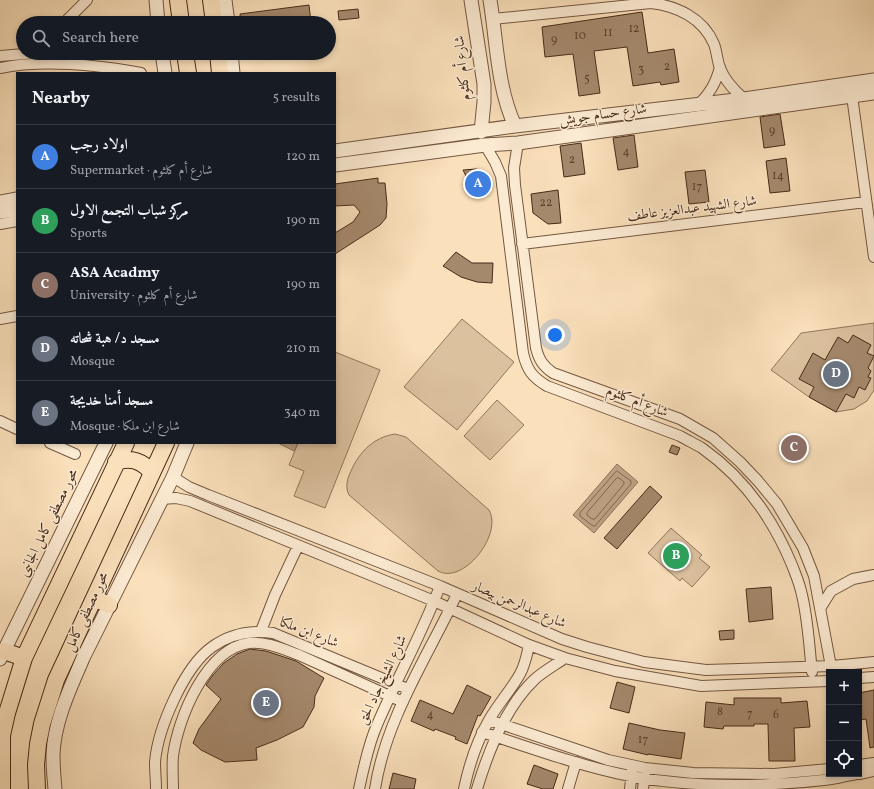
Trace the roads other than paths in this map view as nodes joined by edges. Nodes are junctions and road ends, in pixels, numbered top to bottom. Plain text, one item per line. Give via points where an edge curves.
1 (88, 0) edge
2 (156, 0) edge
3 (178, 0) edge
4 (211, 0) edge
5 (225, 0) edge
6 (471, 0) edge
7 (490, 0) edge
8 (71, 16) edge
9 (157, 16) edge
10 (180, 16) edge
11 (213, 16) edge
12 (227, 16) edge
13 (493, 20) junction
14 (16, 55) edge
15 (0, 56) edge
16 (33, 60) edge
17 (163, 60) edge
18 (186, 60) edge
19 (219, 60) edge
20 (232, 60) edge
21 (32, 64) junction
22 (720, 67) junction
23 (0, 68) edge
24 (135, 72) edge
25 (165, 72) edge
26 (188, 72) edge
27 (220, 72) edge
28 (233, 72) edge
29 (874, 80) edge
30 (874, 93) edge
31 (852, 96) junction
32 (744, 99) junction
33 (699, 104) junction
34 (637, 112) junction
35 (515, 126) junction
36 (639, 126) junction
37 (481, 132) junction
38 (518, 143) junction
39 (485, 145) junction
40 (368, 146) junction
41 (336, 151) edge
42 (370, 161) junction
43 (336, 165) edge
44 (16, 199) edge
45 (0, 202) edge
46 (866, 202) junction
47 (16, 210) edge
48 (0, 212) edge
49 (16, 221) edge
50 (0, 224) edge
51 (522, 244) junction
52 (874, 257) edge
53 (530, 301) junction
54 (516, 303) junction
55 (16, 316) edge
56 (0, 319) edge
57 (0, 421) edge
58 (16, 429) edge
59 (52, 444) edge
60 (106, 444) edge
61 (125, 444) edge
62 (166, 444) edge
63 (187, 444) edge
64 (75, 454) dead end
65 (116, 462) junction
66 (152, 474) junction
67 (173, 477) junction
68 (161, 499) junction
69 (298, 546) junction
70 (874, 575) edge
71 (440, 586) junction
72 (457, 594) junction
73 (94, 598) junction
74 (434, 601) junction
75 (109, 605) junction
76 (821, 607) junction
77 (450, 609) junction
78 (261, 631) junction
79 (287, 638) junction
80 (529, 645) junction
81 (284, 649) junction
82 (2, 655) edge
83 (24, 658) junction
84 (565, 658) junction
85 (874, 662) edge
86 (811, 667) junction
87 (832, 669) edge
88 (874, 677) edge
89 (862, 678) edge
90 (813, 681) junction
91 (826, 681) edge
92 (395, 683) junction
93 (408, 689) junction
94 (390, 697) junction
95 (403, 702) junction
96 (489, 720) junction
97 (502, 724) junction
98 (482, 732) junction
99 (496, 737) junction
100 (576, 762) junction
101 (874, 763) edge
102 (862, 765) edge
103 (632, 771) junction
104 (874, 771) edge
105 (644, 773) junction
106 (862, 773) edge
107 (826, 777) edge
108 (837, 777) edge
109 (2, 789) edge
110 (37, 789) edge
111 (55, 789) edge
112 (156, 789) edge
113 (173, 789) edge
114 (359, 789) edge
115 (375, 789) edge
116 (464, 789) edge
117 (477, 789) edge
118 (568, 789) edge
119 (630, 789) edge
120 (642, 789) edge
121 (838, 789) edge

1 - 8 street
2 - 9 street
3 - 10 main road
4 - 11 main road
5 - 12 street
6 - 37 street, شارع أم كلثوم via 484,84
7 - 13 street
13 - 22 street via 651,2 664,4 688,14 698,22 713,42
13 - 35 street via 503,90
14 - 15 street
16 - 21 street
17 - 25 street
18 - 26 main road
19 - 27 main road
20 - 28 street
21 - 23 street
21 - 24 street via 62,64
22 - 32 street via 734,90
22 - 33 street via 709,94
29 - 32 street, شارع حسام جويش
30 - 31 street, شارع حسام جويش
31 - 36 street, شارع حسام جويش
31 - 46 street
32 - 33 street, شارع حسام جويش
33 - 34 street, شارع حسام جويش
34 - 35 street, شارع حسام جويش
34 - 36 street
35 - 37 street, شارع حسام جويش
36 - 38 street, شارع حسام جويش
37 - 40 street, شارع حسام جويش
38 - 39 street, شارع حسام جويش
38 - 51 street, شارع أم كلثوم via 514,168
39 - 42 street, شارع حسام جويش
39 - 54 street, شارع أم كلثوم via 501,176
40 - 41 street, شارع حسام جويش
40 - 42 street
42 - 43 street, شارع حسام جويش
44 - 45 street
46 - 51 street, شارع الشهيد عبدالعزيز عاطف
46 - 52 street
47 - 48 street
49 - 50 street
51 - 53 street, شارع أم كلثوم
53 - 54 street
53 - 76 street, شارع أم كلثوم via 536,348 540,362 545,368 680,419 713,438 740,462 777,504 803,548 814,576
54 - 86 street, شارع أم كلثوم via 525,363 536,379 547,386 680,436 701,448 733,476 760,505 774,526 801,589 806,611
55 - 56 street
57 - 58 street
59 - 64 street
60 - 82 street, محور مصطفى كامل الجانبى
61 - 65 main road
62 - 66 main road, محور مصطفى كامل
63 - 67 street
65 - 66 main road via 136,461
65 - 83 main road
66 - 73 main road, محور مصطفى كامل
67 - 68 street
67 - 71 street, شارع عبدالرحمن بيصار via 208,495
68 - 69 street via 176,498 190,501
68 - 75 street
69 - 74 street
69 - 78 street
70 - 76 street via 853,579 831,591
71 - 72 street, شارع عبدالرحمن بيصار
71 - 74 street, شارع الشيخ جاد الحق
72 - 77 street, شارع الشيخ جاد الحق
72 - 86 street, شارع عبدالرحمن بيصار via 562,639 644,662 706,670
73 - 75 main road
73 - 110 main road, محور مصطفى كامل via 56,680 42,724 36,765
74 - 77 street
74 - 92 street, شارع الشيخ جاد الحق
75 - 111 street via 62,709 53,754
76 - 87 street, شارع أم كلثوم
77 - 80 street
77 - 93 street, شارع الشيخ جاد الحق
78 - 79 street, شارع ابن ملكا
78 - 112 street, شارع ابن ملكا via 229,637 212,646 183,683 161,735 156,761
79 - 81 street
79 - 92 street, شارع ابن ملكا
80 - 84 street
80 - 96 street via 520,674
81 - 94 street, شارع ابن ملكا
81 - 113 street, شارع ابن ملكا via 262,643 248,643 221,656 207,672 184,712 173,756
82 - 83 main road
83 - 109 main road via 2,734
84 - 90 street via 701,686
84 - 97 street via 524,690
85 - 87 street, شارع عبدالرحمن بيصار
86 - 87 street, شارع عبدالرحمن بيصار
86 - 90 street, شارع أم كلثوم
88 - 89 street
90 - 91 street
92 - 93 street, شارع ابن ملكا
92 - 94 street, شارع الشيخ جاد الحق
93 - 95 street, شارع الشيخ جاد الحق
94 - 95 street, شارع ابن ملكا
94 - 114 street, شارع الشيخ جاد الحق via 369,746
95 - 115 street, شارع الشيخ جاد الحق via 383,750
96 - 97 street
96 - 98 street
97 - 99 street
97 - 103 street via 608,760
98 - 99 street
98 - 116 street
99 - 100 street
99 - 117 street
100 - 103 street
100 - 118 street
101 - 102 street
103 - 105 street
103 - 119 street
104 - 106 street
105 - 107 street
105 - 120 street
108 - 121 street

